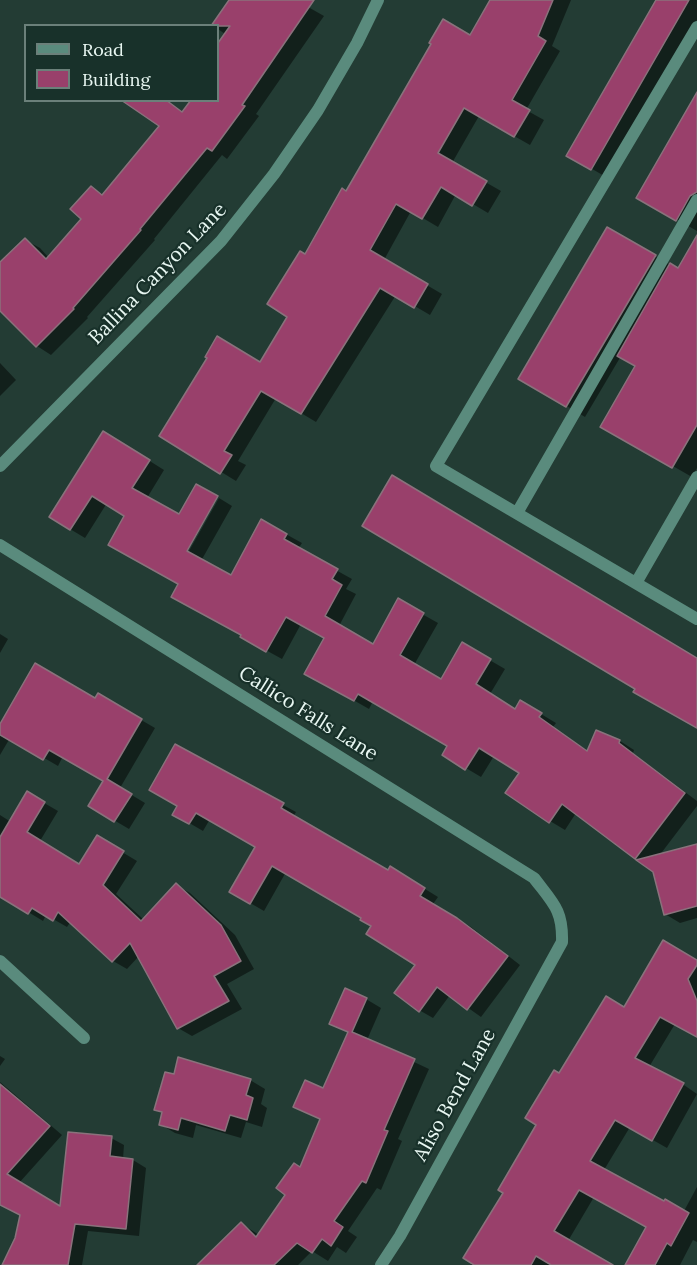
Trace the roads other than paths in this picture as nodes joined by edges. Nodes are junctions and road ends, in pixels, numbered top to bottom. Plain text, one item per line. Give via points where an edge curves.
1 (378, 0) edge
2 (697, 27) edge
3 (697, 200) edge
4 (0, 466) edge
5 (697, 477) edge
6 (517, 513) junction
7 (0, 545) edge
8 (636, 583) junction
9 (697, 619) edge
10 (562, 942) joint
11 (0, 961) edge
12 (84, 1038) dead end
13 (381, 1265) edge

1 - 4 street, Ballina Canyon Lane via 318,110 221,241
2 - 6 street via 436,466
3 - 6 street
5 - 8 street
6 - 8 street
7 - 10 street, Callico Falls Lane via 534,878 558,908
8 - 9 street
10 - 13 street, Aliso Bend Lane
11 - 12 street

